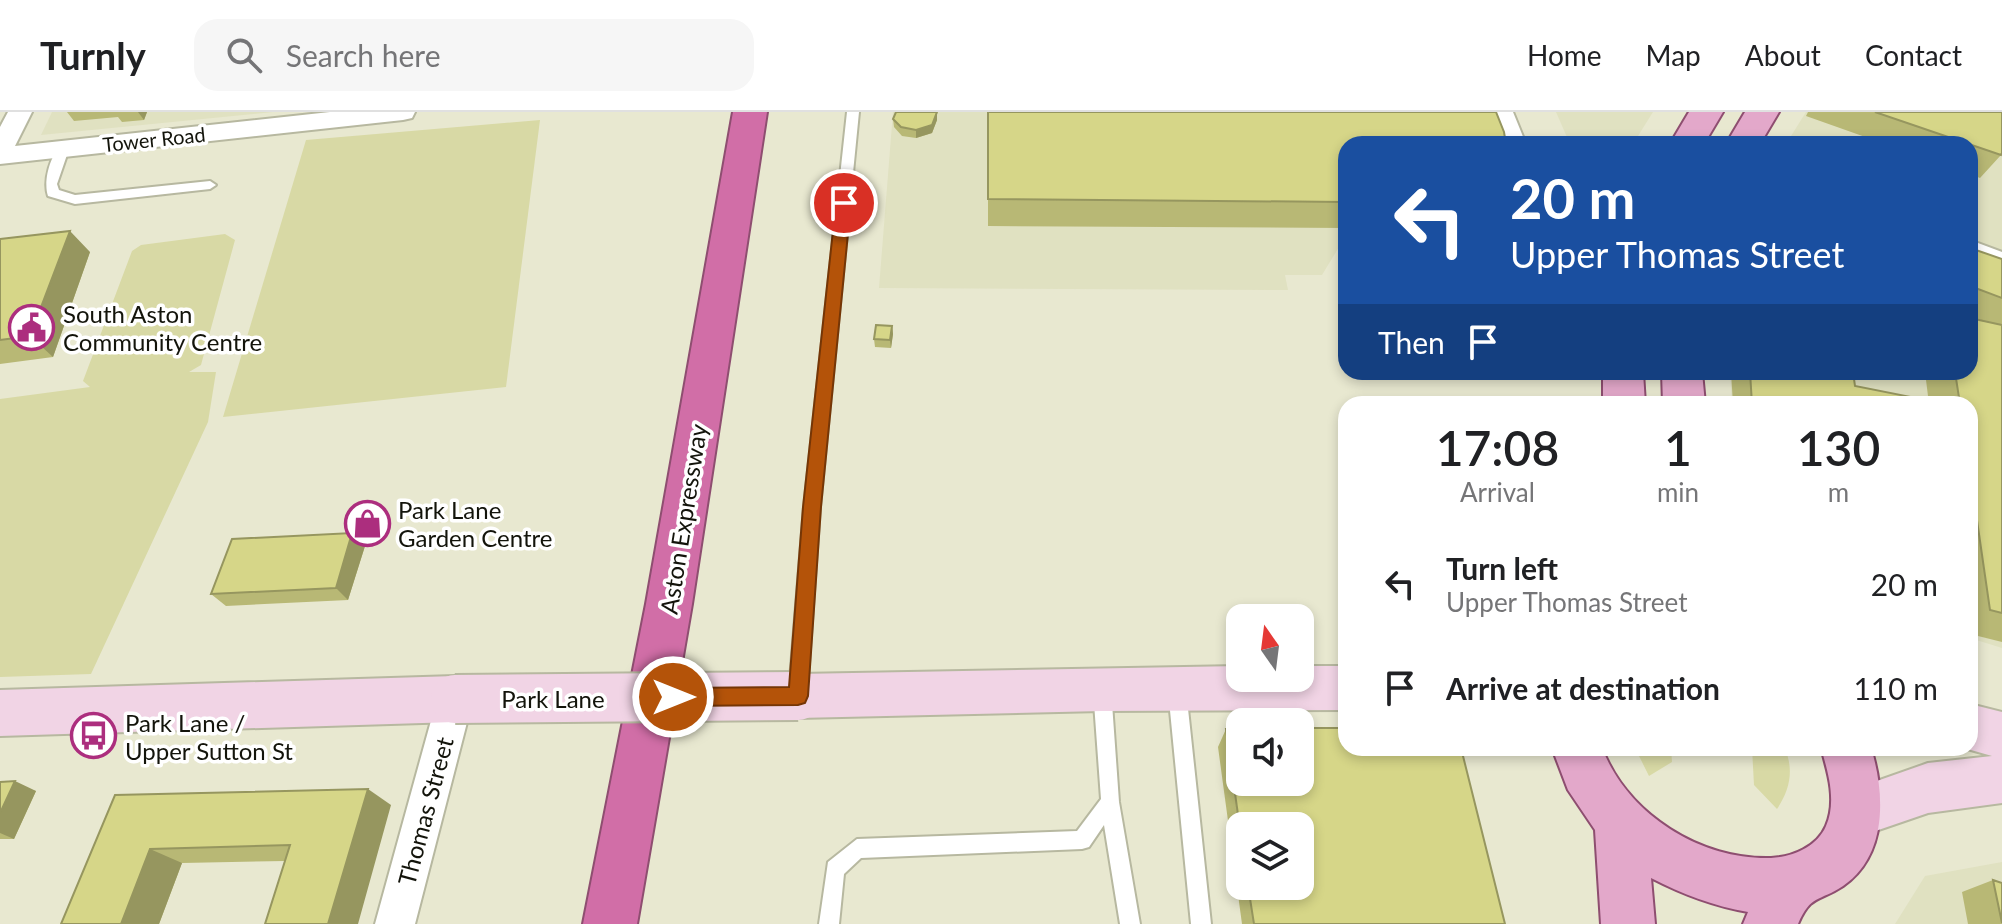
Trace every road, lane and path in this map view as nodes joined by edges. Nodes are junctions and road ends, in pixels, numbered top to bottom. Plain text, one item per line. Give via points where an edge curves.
1 (20, 112) edge
2 (403, 112) edge
3 (750, 112) edge
4 (853, 112) edge
5 (1501, 112) edge
6 (1706, 112) edge
7 (1762, 112) edge
8 (1510, 136) edge
9 (1692, 136) edge
10 (1748, 136) edge
11 (63, 149) junction
12 (0, 154) edge
13 (210, 185) dead end
14 (1978, 248) edge
15 (2002, 257) edge
16 (1338, 688) edge
17 (1102, 689) junction
18 (1177, 689) junction
19 (798, 696) junction
20 (455, 699) junction
21 (0, 713) edge
22 (1978, 729) edge
23 (2002, 735) edge
24 (1574, 756) edge
25 (1849, 756) edge
26 (2002, 779) edge
27 (1110, 802) junction
28 (1858, 812) junction
29 (1620, 820) junction
30 (1779, 904) edge
31 (395, 924) edge
32 (610, 924) edge
33 (829, 924) edge
34 (1130, 924) edge
35 (1201, 924) edge
36 (1628, 924) edge

1 - 12 street
2 - 11 street, Tower Road
3 - 32 highway, Aston Expressway
4 - 19 lane
5 - 8 street
6 - 9 main road
7 - 10 main road
11 - 12 street, Tower Road
11 - 13 lane via 51,184 59,197 75,200
14 - 15 lane
16 - 18 main road, Park Lane
17 - 18 main road, Park Lane
17 - 19 main road, Park Lane
17 - 27 lane
18 - 35 lane
19 - 20 main road, Park Lane, bridge
20 - 21 main road, Park Lane
20 - 31 street, Thomas Street
22 - 23 main road
24 - 29 main road
25 - 28 main road via 1856,773
26 - 28 main road via 1928,788
27 - 33 lane via 1082,840 857,849 835,869
27 - 34 lane
28 - 30 main road via 1847,845
29 - 30 main road via 1657,852 1701,874 1746,885
29 - 36 main road

